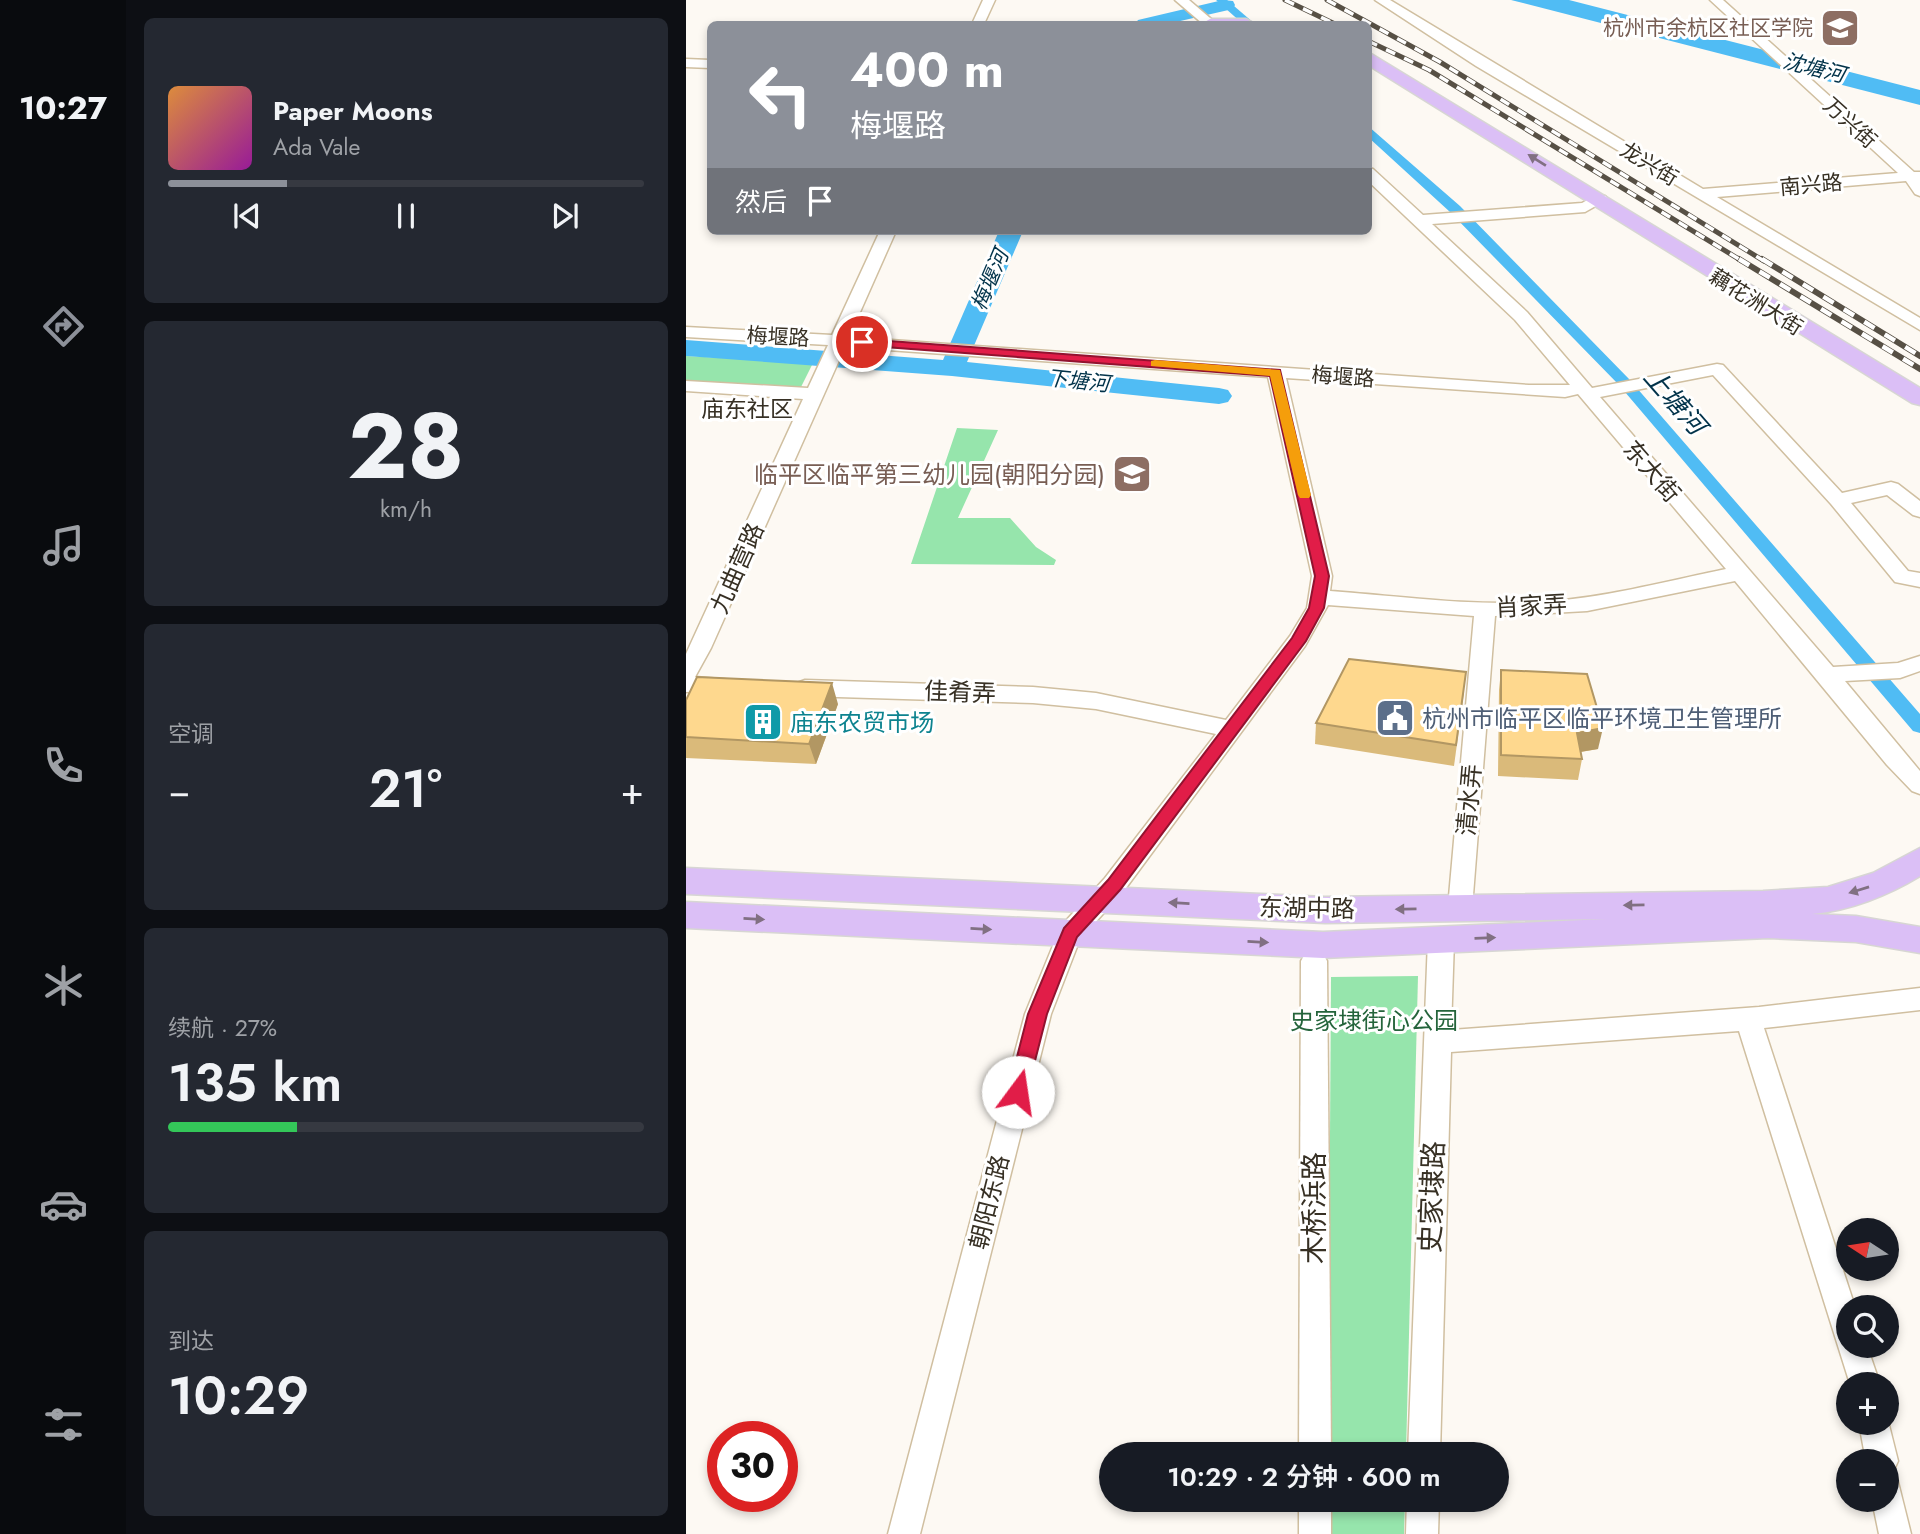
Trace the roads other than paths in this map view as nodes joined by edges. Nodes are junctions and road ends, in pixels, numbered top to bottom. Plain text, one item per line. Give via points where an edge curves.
1 (989, 0) edge
2 (1181, 0) edge
3 (1381, 0) edge
4 (1716, 0) edge
5 (979, 21) edge
6 (1210, 21) edge
7 (1372, 59) edge
8 (686, 63) edge
9 (707, 64) edge
10 (1372, 176) edge
11 (1915, 176) edge
12 (1920, 191) edge
13 (1701, 194) junction
14 (1597, 199) junction
15 (1421, 220) junction
16 (886, 235) edge
17 (1920, 325) edge
18 (686, 332) edge
19 (839, 341) junction
20 (1276, 372) junction
21 (686, 386) edge
22 (1589, 391) junction
23 (816, 392) junction
24 (1920, 398) edge
25 (1920, 406) edge
26 (1838, 500) junction
27 (1920, 511) edge
28 (1740, 573) junction
29 (1920, 580) edge
30 (1318, 597) junction
31 (1485, 608) junction
32 (1920, 663) edge
33 (687, 671) edge
34 (1827, 675) junction
35 (742, 685) edge
36 (783, 687) edge
37 (1231, 729) junction
38 (1920, 785) edge
39 (1920, 860) edge
40 (686, 881) edge
41 (1100, 900) junction
42 (1460, 908) junction
43 (686, 915) edge
44 (1070, 933) junction
45 (1441, 940) junction
46 (1920, 940) edge
47 (1314, 961) dead end
48 (1920, 999) edge
49 (1748, 1018) junction
50 (1436, 1042) junction
51 (1836, 1295) edge
52 (1315, 1442) edge
53 (1424, 1442) edge
54 (1315, 1512) edge
55 (1423, 1512) edge
56 (1891, 1512) edge
57 (904, 1534) edge
58 (1315, 1534) edge
59 (1422, 1534) edge
60 (1895, 1534) edge

1 - 5 street
2 - 6 street
3 - 13 street, 龙兴街
4 - 11 street, 万兴街
14 -> 7 main road, 藕花洲大街
8 - 9 street
10 - 15 street, 东大街
11 - 12 street, 万兴街
11 - 13 street, 南兴路
13 - 17 street, 龙兴街
14 - 15 street via 1585,207
14 - 24 main road, 藕花洲大街
14 - 25 main road, 藕花洲大街
15 - 22 street, 东大街 via 1521,316
16 - 19 street, 九曲营路
18 - 19 street, 梅堰路
19 - 20 street, 梅堰路
19 - 23 street, 九曲营路
20 - 22 street, 梅堰路
20 - 30 street, 朝阳东路 via 1317,545 1322,576
21 - 23 street
22 - 26 street, 梅堰路 via 1717,369
22 - 28 street, 东大街
23 - 33 street, 九曲营路
26 - 27 street via 1891,488
26 - 29 street via 1902,577
28 - 31 street, 肖家弄 via 1591,602 1538,609
28 - 34 street, 东大街
30 - 31 street, 肖家弄
30 - 37 street, 朝阳东路 via 1317,608 1298,641
31 - 42 street, 清水弄
32 - 34 street via 1900,670
33 - 35 street
34 - 38 street, 东大街
36 - 37 street, 佳肴弄 via 1033,695 1096,701
37 - 41 street, 朝阳东路
39 -> 42 main road, 东湖中路 via 1884,882 1828,900
40 - 41 main road, 东湖中路
42 -> 41 main road, 东湖中路 via 1325,910
41 - 44 street, 朝阳东路
43 -> 44 main road, 东湖中路
44 -> 45 main road, 东湖中路 via 1323,945
44 - 57 street, 朝阳东路 via 1038,1014
45 -> 46 main road, 东湖中路 via 1768,925 1856,929
45 - 50 street, 史家埭路
47 - 52 street, 木桥浜路
48 - 49 street
49 - 50 street
49 - 51 street
50 - 53 street, 史家埭路
54 - 58 street
55 - 59 street
56 - 60 street

